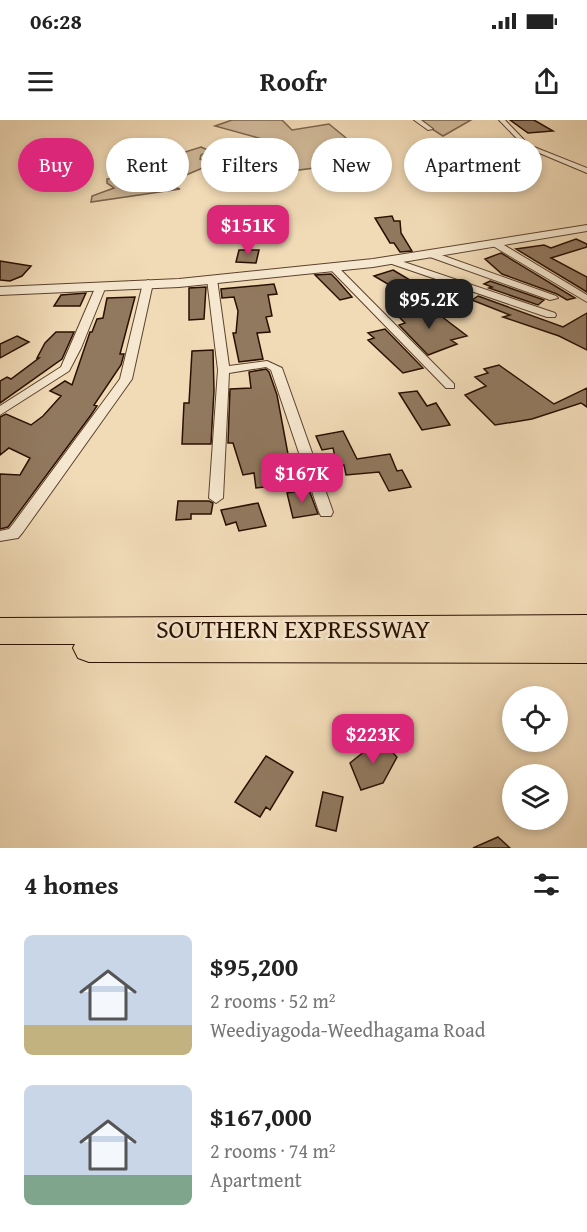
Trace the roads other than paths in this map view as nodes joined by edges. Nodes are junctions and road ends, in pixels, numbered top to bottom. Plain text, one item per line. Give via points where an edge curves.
1 (417, 120) edge
2 (502, 120) edge
3 (430, 129) dead end
4 (587, 171) edge
5 (587, 228) edge
6 (496, 244) junction
7 (433, 255) junction
8 (392, 261) junction
9 (333, 267) junction
10 (212, 279) junction
11 (147, 283) junction
12 (101, 286) junction
13 (0, 291) edge
14 (553, 298) dead end
15 (587, 299) edge
16 (550, 315) dead end
17 (224, 370) junction
18 (450, 386) dead end
19 (0, 411) edge
20 (216, 498) dead end
21 (326, 512) dead end
22 (0, 537) edge
23 (587, 628) edge
24 (0, 631) edge
25 (0, 647) edge
26 (587, 649) edge

1 - 3 street
2 - 4 street via 527,146
5 - 6 street
6 - 7 street
6 - 15 street
7 - 8 street
7 - 14 street
8 - 9 street
8 - 16 street
9 - 10 street
9 - 18 street
10 - 11 street
10 - 17 street
11 - 12 street
11 - 22 street via 126,380 18,528 13,534
12 - 13 street
12 - 19 street via 65,369
17 - 20 street
17 - 21 street via 267,364 276,368
23 - 24 highway, SOUTHERN EXPRESSWAY
25 - 26 highway, SOUTHERN EXPRESSWAY

